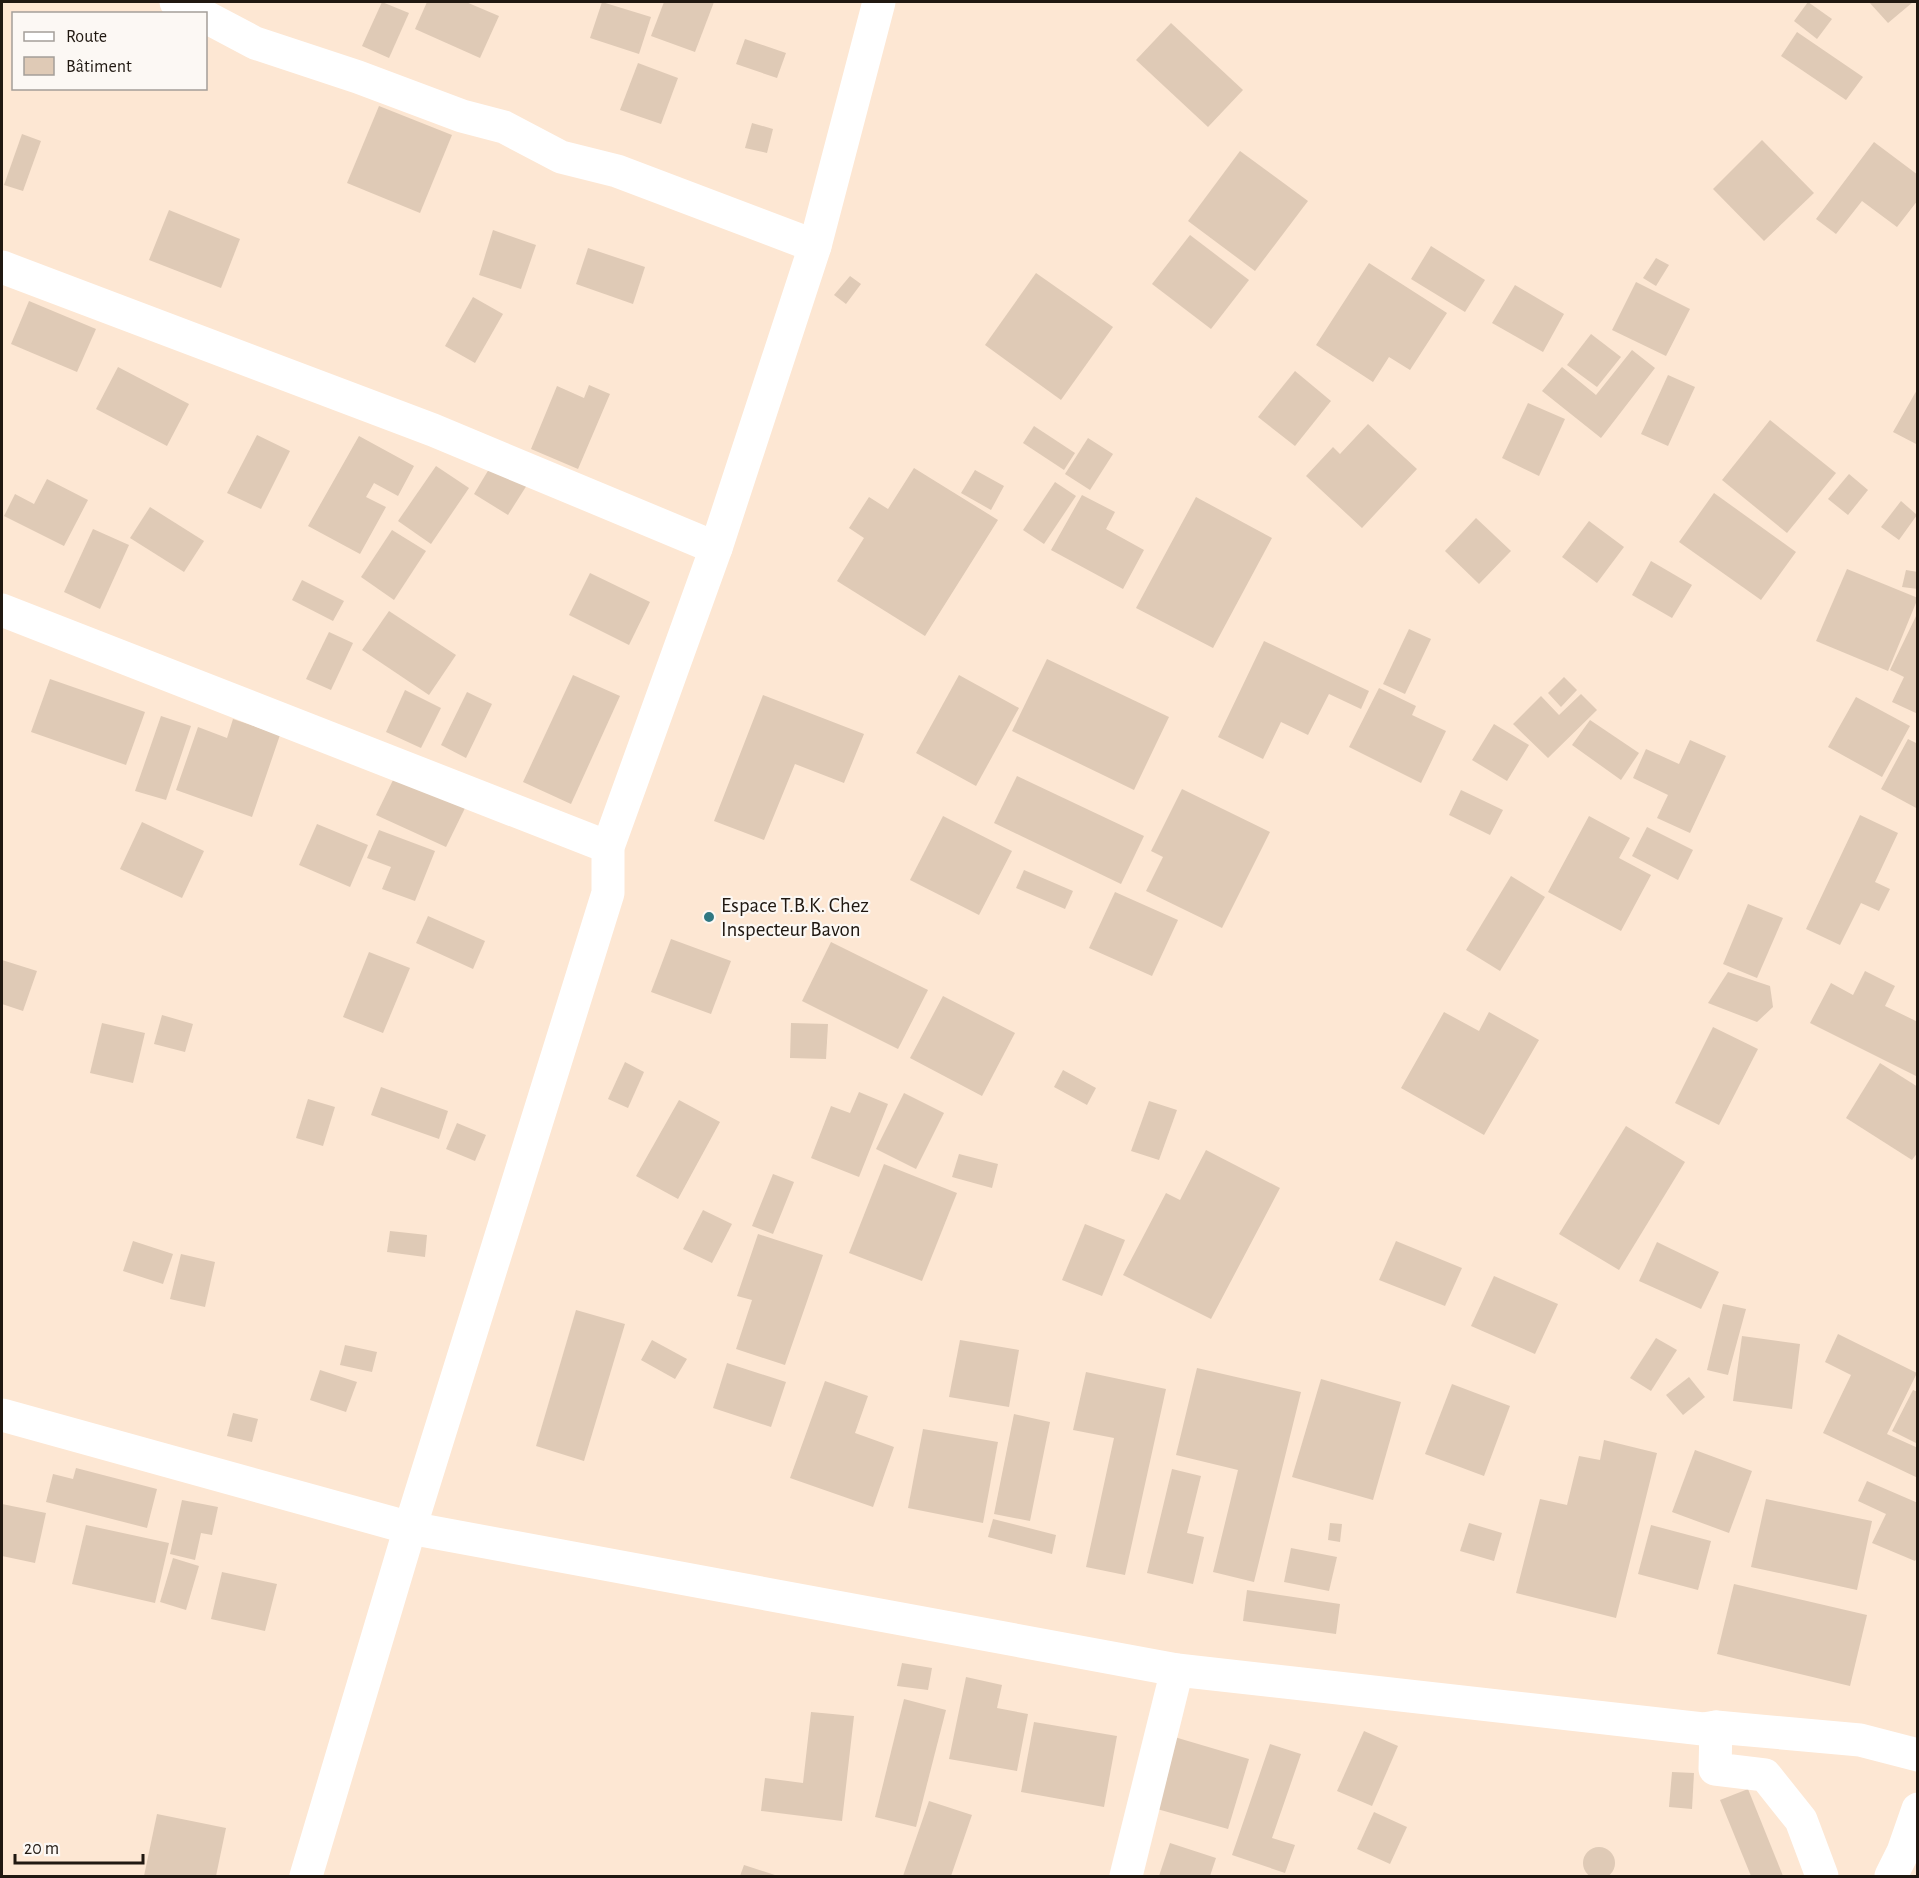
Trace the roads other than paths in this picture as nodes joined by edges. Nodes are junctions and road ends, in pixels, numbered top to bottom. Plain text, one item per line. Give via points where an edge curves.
1 (176, 2) edge
2 (873, 3) edge
3 (195, 12) edge
4 (207, 18) edge
5 (815, 246) junction
6 (2, 267) edge
7 (716, 548) junction
8 (2, 610) edge
9 (608, 848) junction
10 (2, 1415) edge
11 (410, 1528) junction
12 (1176, 1670) junction
13 (1716, 1727) junction
14 (1917, 1755) edge
15 (1917, 1809) edge
16 (306, 1876) edge
17 (1126, 1876) edge
18 (1822, 1876) edge
19 (1891, 1876) edge

1 - 3 main road
2 - 5 main road
4 - 5 main road via 255,43 358,76 462,116 504,127 561,157 617,171
5 - 7 main road
6 - 7 main road via 433,430
7 - 9 main road
8 - 9 main road
9 - 11 main road via 608,893
10 - 11 main road
11 - 12 main road
11 - 16 main road
12 - 13 main road via 1703,1729
12 - 17 main road
13 - 14 main road via 1860,1740
13 - 18 main road via 1715,1769 1765,1775 1801,1820
15 - 19 main road

